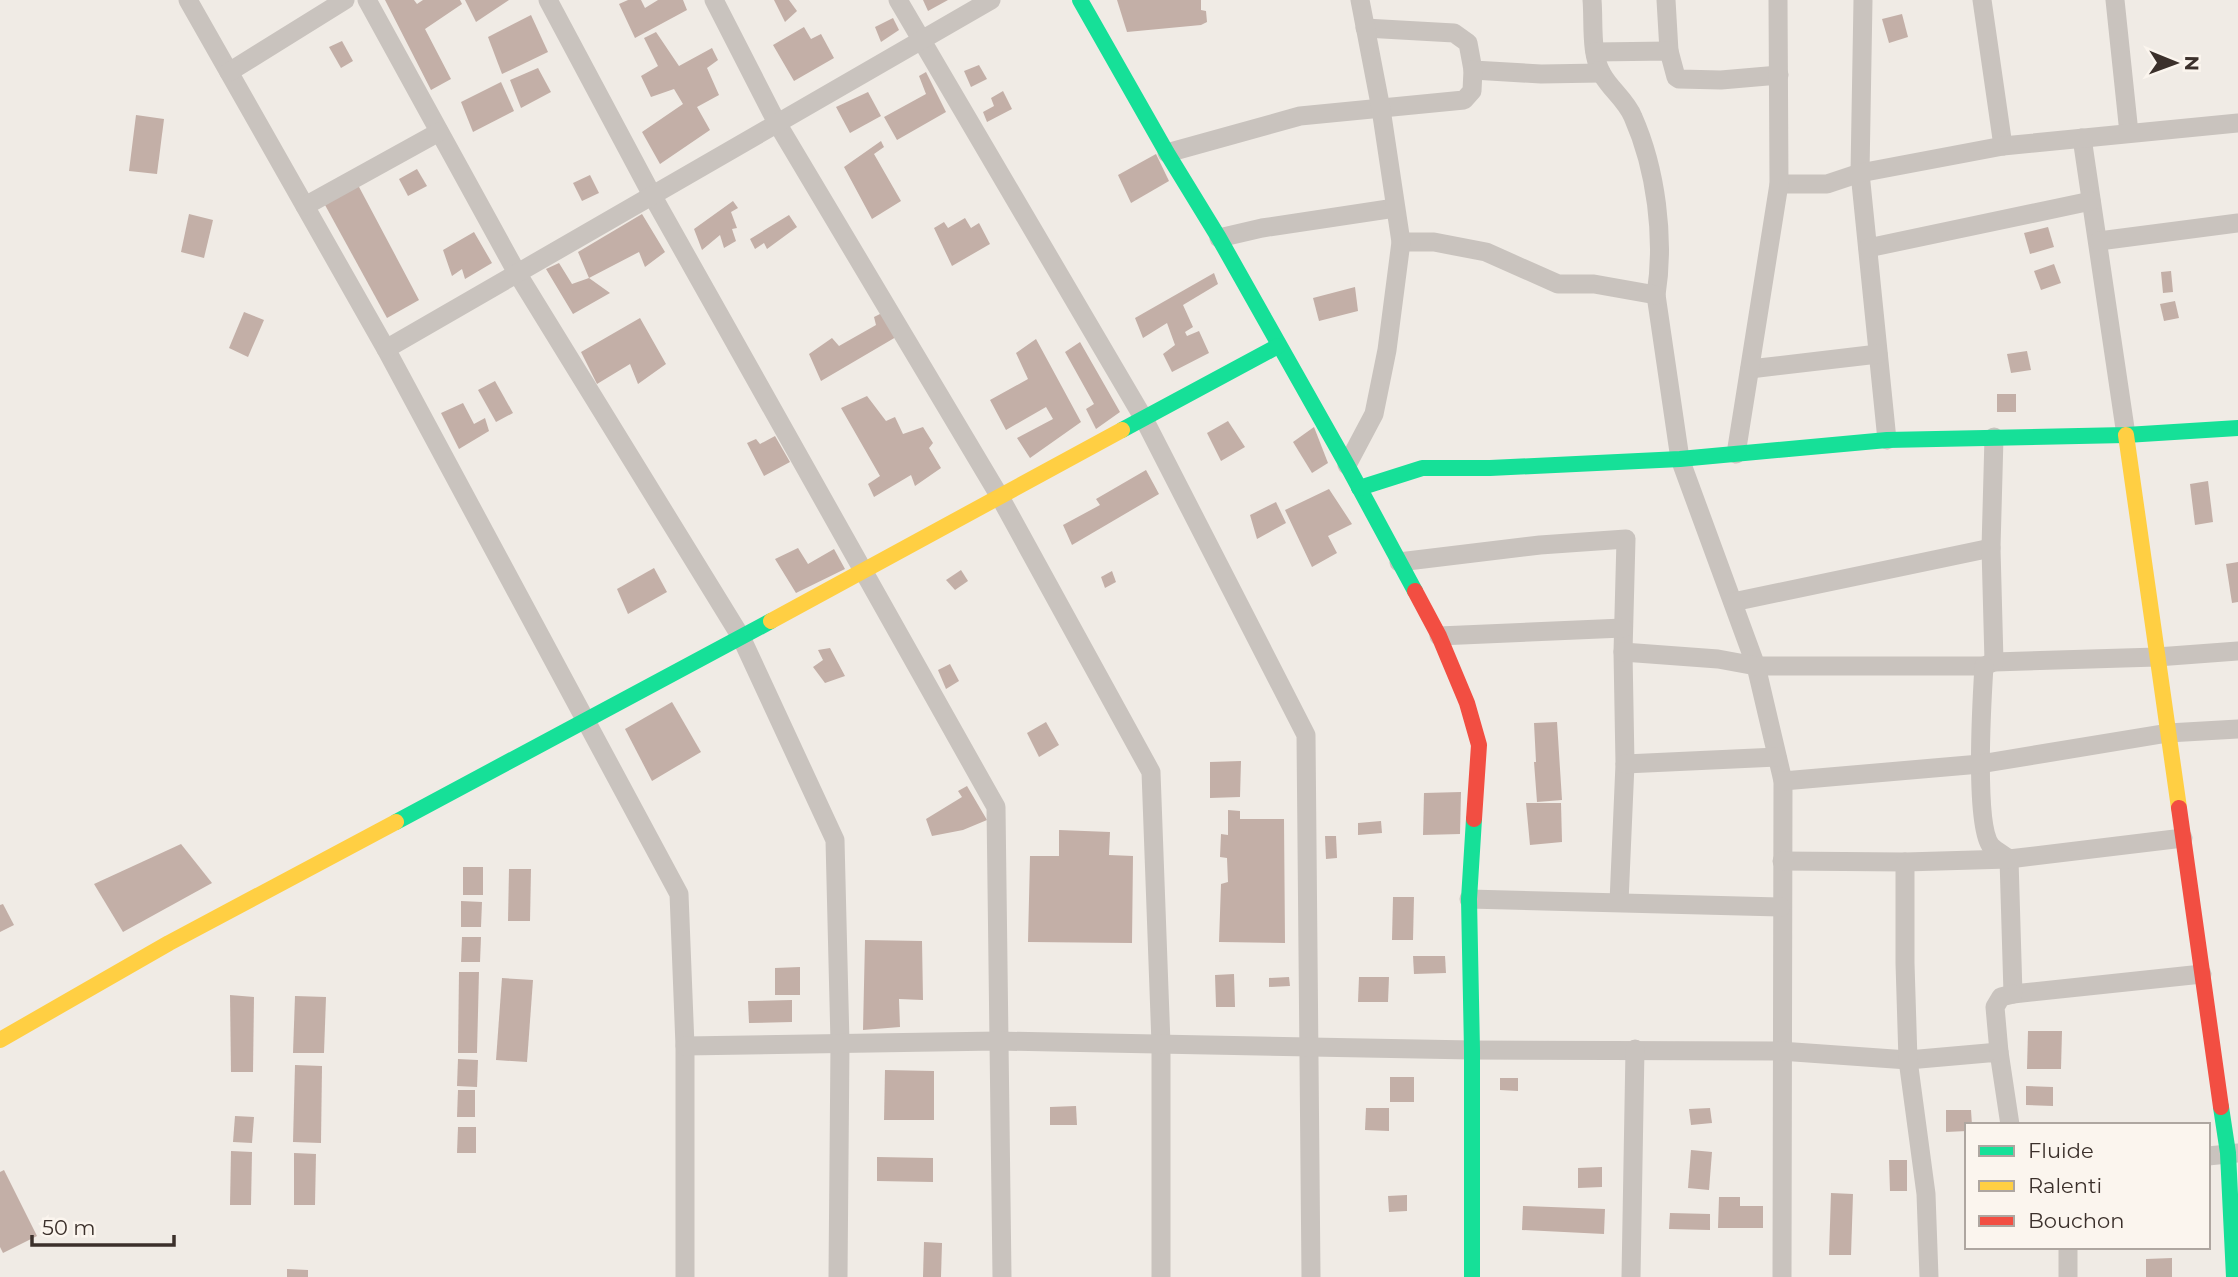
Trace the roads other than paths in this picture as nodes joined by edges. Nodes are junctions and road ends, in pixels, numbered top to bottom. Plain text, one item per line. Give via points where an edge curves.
1 (188, 0) edge
2 (345, 0) edge
3 (367, 0) edge
4 (548, 0) edge
5 (714, 0) edge
6 (898, 0) edge
7 (991, 0) edge
8 (1080, 0) edge
9 (1360, 0) edge
10 (1592, 0) edge
11 (1666, 0) edge
12 (1778, 0) edge
13 (1863, 0) edge
14 (1982, 0) edge
15 (2115, 0) edge
16 (1365, 28) junction
17 (921, 41) junction
18 (1669, 51) junction
19 (1595, 52) junction
20 (1473, 70) junction
21 (229, 72) junction
22 (1601, 73) junction
23 (1779, 75) junction
24 (1381, 109) junction
25 (778, 123) junction
26 (2238, 123) edge
27 (439, 132) junction
28 (2129, 133) junction
29 (2082, 138) junction
30 (2003, 146) junction
31 (1167, 153) junction
32 (1860, 173) junction
33 (1779, 184) junction
34 (652, 195) junction
35 (2091, 201) junction
36 (305, 206) junction
37 (1395, 208) junction
38 (2238, 223) edge
39 (1219, 238) junction
40 (2099, 241) junction
41 (1401, 242) junction
42 (1868, 248) junction
43 (517, 273) junction
44 (1656, 295) junction
45 (1278, 346) junction
46 (386, 349) junction
47 (1878, 354) junction
48 (1749, 369) junction
49 (1144, 419) junction
50 (2238, 428) edge
51 (2126, 435) junction
52 (1994, 437) junction
53 (1887, 440) junction
54 (1736, 454) junction
55 (1681, 459) junction
56 (1347, 465) junction
57 (1359, 488) junction
58 (1000, 497) junction
59 (1991, 548) junction
60 (1399, 562) junction
61 (862, 572) junction
62 (1733, 602) junction
63 (1623, 628) junction
64 (1439, 636) junction
65 (741, 637) junction
66 (2238, 651) edge
67 (1623, 652) junction
68 (2157, 657) junction
69 (1989, 664) junction
70 (1756, 666) junction
71 (586, 721) junction
72 (2238, 729) edge
73 (2168, 733) junction
74 (1777, 757) junction
75 (1625, 764) junction
76 (1980, 764) junction
77 (1783, 780) junction
78 (2183, 838) junction
79 (2009, 859) junction
80 (1782, 861) junction
81 (1905, 862) junction
82 (1469, 900) junction
83 (1619, 902) junction
84 (1781, 907) junction
85 (2202, 974) junction
86 (2012, 994) junction
87 (0, 1040) edge
88 (998, 1041) junction
89 (839, 1043) junction
90 (1161, 1044) junction
91 (685, 1046) junction
92 (1310, 1047) junction
93 (1634, 1049) junction
94 (1472, 1050) junction
95 (1780, 1051) junction
96 (1999, 1052) junction
97 (1908, 1060) junction
98 (2010, 1123) edge
99 (2233, 1153) edge
100 (2210, 1156) edge
101 (2235, 1239) edge
102 (2068, 1249) edge
103 (685, 1277) edge
104 (838, 1277) edge
105 (1002, 1277) edge
106 (1161, 1277) edge
107 (1311, 1277) edge
108 (1472, 1277) edge
109 (1632, 1277) edge
110 (1782, 1277) edge
111 (1929, 1277) edge
112 (2067, 1277) edge
113 (2235, 1277) edge

1 - 21 street
2 - 21 street
3 - 27 street
4 - 34 street
5 - 25 street
6 - 17 street
7 - 17 street
8 - 31 street
9 - 16 street
10 - 19 street
11 - 18 street
12 - 23 street
13 - 32 street
14 - 30 street
15 - 28 street
16 - 20 street via 1454,33 1468,43
16 - 24 street
17 - 25 street
17 - 49 street
18 - 19 street
18 - 23 street via 1679,79
19 - 22 street
20 - 22 street
20 - 24 street via 1472,91 1464,100
21 - 36 street
22 - 44 street via 1632,115 1654,181 1660,270
23 - 33 street
24 - 31 street via 1300,116
24 - 37 street
25 - 34 street
25 - 58 street
26 - 28 street
27 - 36 street
27 - 43 street
28 - 29 street
29 - 30 street
29 - 35 street
30 - 32 street
31 - 39 street
32 - 33 street via 1827,184
32 - 42 street
33 - 48 street
34 - 43 street
34 - 61 street
35 - 40 street
35 - 42 street
36 - 46 street
37 - 39 street
37 - 41 street
38 - 40 street
39 - 45 street
40 - 51 street
41 - 44 street via 1434,242 1486,252 1558,284 1594,284
41 - 56 street via 1374,414
42 - 47 street
43 - 46 street
43 - 65 street
44 - 55 street
45 - 49 street
45 - 56 street
46 - 71 street
47 - 48 street
47 - 53 street
48 - 54 street
49 - 58 street
49 - 92 street via 1306,735
50 - 51 street
51 - 52 street
51 - 68 street
52 - 53 street
52 - 59 street
53 - 54 street
54 - 55 street
55 - 57 street via 1422,468
55 - 62 street
56 - 57 street
57 - 60 street
58 - 61 street
58 - 90 street via 1151,772
59 - 62 street
59 - 69 street
60 - 63 street via 1626,539
60 - 64 street
61 - 65 street
61 - 88 street via 996,807
62 - 70 street
63 - 64 street
63 - 67 street
64 - 82 street via 1479,746
65 - 71 street
65 - 89 street via 835,841
66 - 68 street
67 - 70 street
67 - 75 street
68 - 69 street
68 - 73 street
69 - 70 street
69 - 76 street
70 - 74 street
71 - 87 street via 169,943
71 - 91 street via 679,894
72 - 73 street
73 - 76 street
73 - 78 street
74 - 75 street
74 - 77 street
75 - 83 street
76 - 77 street
76 - 79 street via 1984,826 1990,845
77 - 80 street
78 - 79 street
78 - 85 street
79 - 81 street
79 - 86 street
80 - 81 street
80 - 84 street
81 - 97 street
82 - 83 street
82 - 94 street
83 - 84 street
84 - 95 street
85 - 86 street
85 - 99 street
86 - 96 street via 2001,997 1995,1006
88 - 89 street
88 - 90 street
88 - 105 street
89 - 91 street
89 - 104 street
90 - 92 street
90 - 106 street
91 - 103 street
92 - 94 street
92 - 107 street
93 - 94 street
93 - 95 street
93 - 109 street
94 - 108 street
95 - 97 street
95 - 110 street
96 - 97 street
96 - 98 street
97 - 111 street via 1926,1194
99 - 100 street
99 - 101 street
101 - 113 street
102 - 112 street

